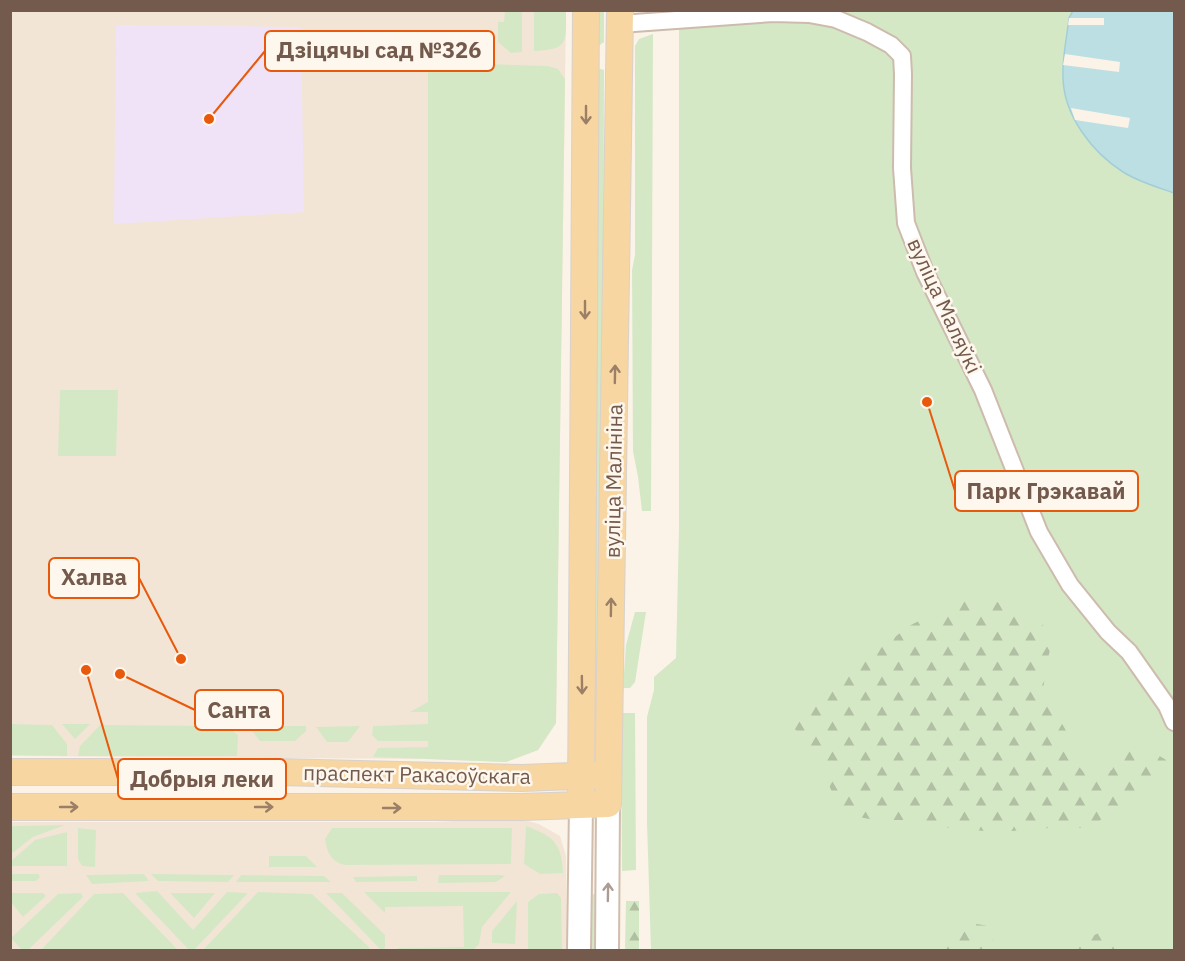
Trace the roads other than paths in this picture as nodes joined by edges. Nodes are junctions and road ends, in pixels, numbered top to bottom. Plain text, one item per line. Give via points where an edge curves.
1 (586, 10) edge
2 (693, 14) edge
3 (620, 17) edge
4 (587, 56) junction
5 (619, 56) junction
6 (1174, 722) edge
7 (10, 772) edge
8 (608, 774) junction
9 (581, 776) junction
10 (608, 804) junction
11 (581, 805) junction
12 (10, 807) edge
13 (579, 951) edge
14 (607, 951) edge

1 - 4 main road, вуліца Малініна
2 - 3 street, вуліца Маляўкі
2 - 6 street, вуліца Маляўкі via 809,14 867,32 902,56 906,223 925,272 983,390 1039,532 1070,585 1129,652
3 - 5 main road, вуліца Малініна
4 - 5 main road
4 -> 9 main road, вуліца Малініна
8 -> 5 main road, вуліца Малініна
7 - 9 main road, праспект Ракасоўскага
8 - 9 main road, праспект Ракасоўскага
8 - 10 main road, вуліца Малініна
9 - 11 main road, вуліца Малініна
10 - 11 main road, праспект Ракасоўскага
14 -> 10 main road, вуліца Малініна
12 -> 11 main road, праспект Ракасоўскага
11 - 13 main road, вуліца Малініна

